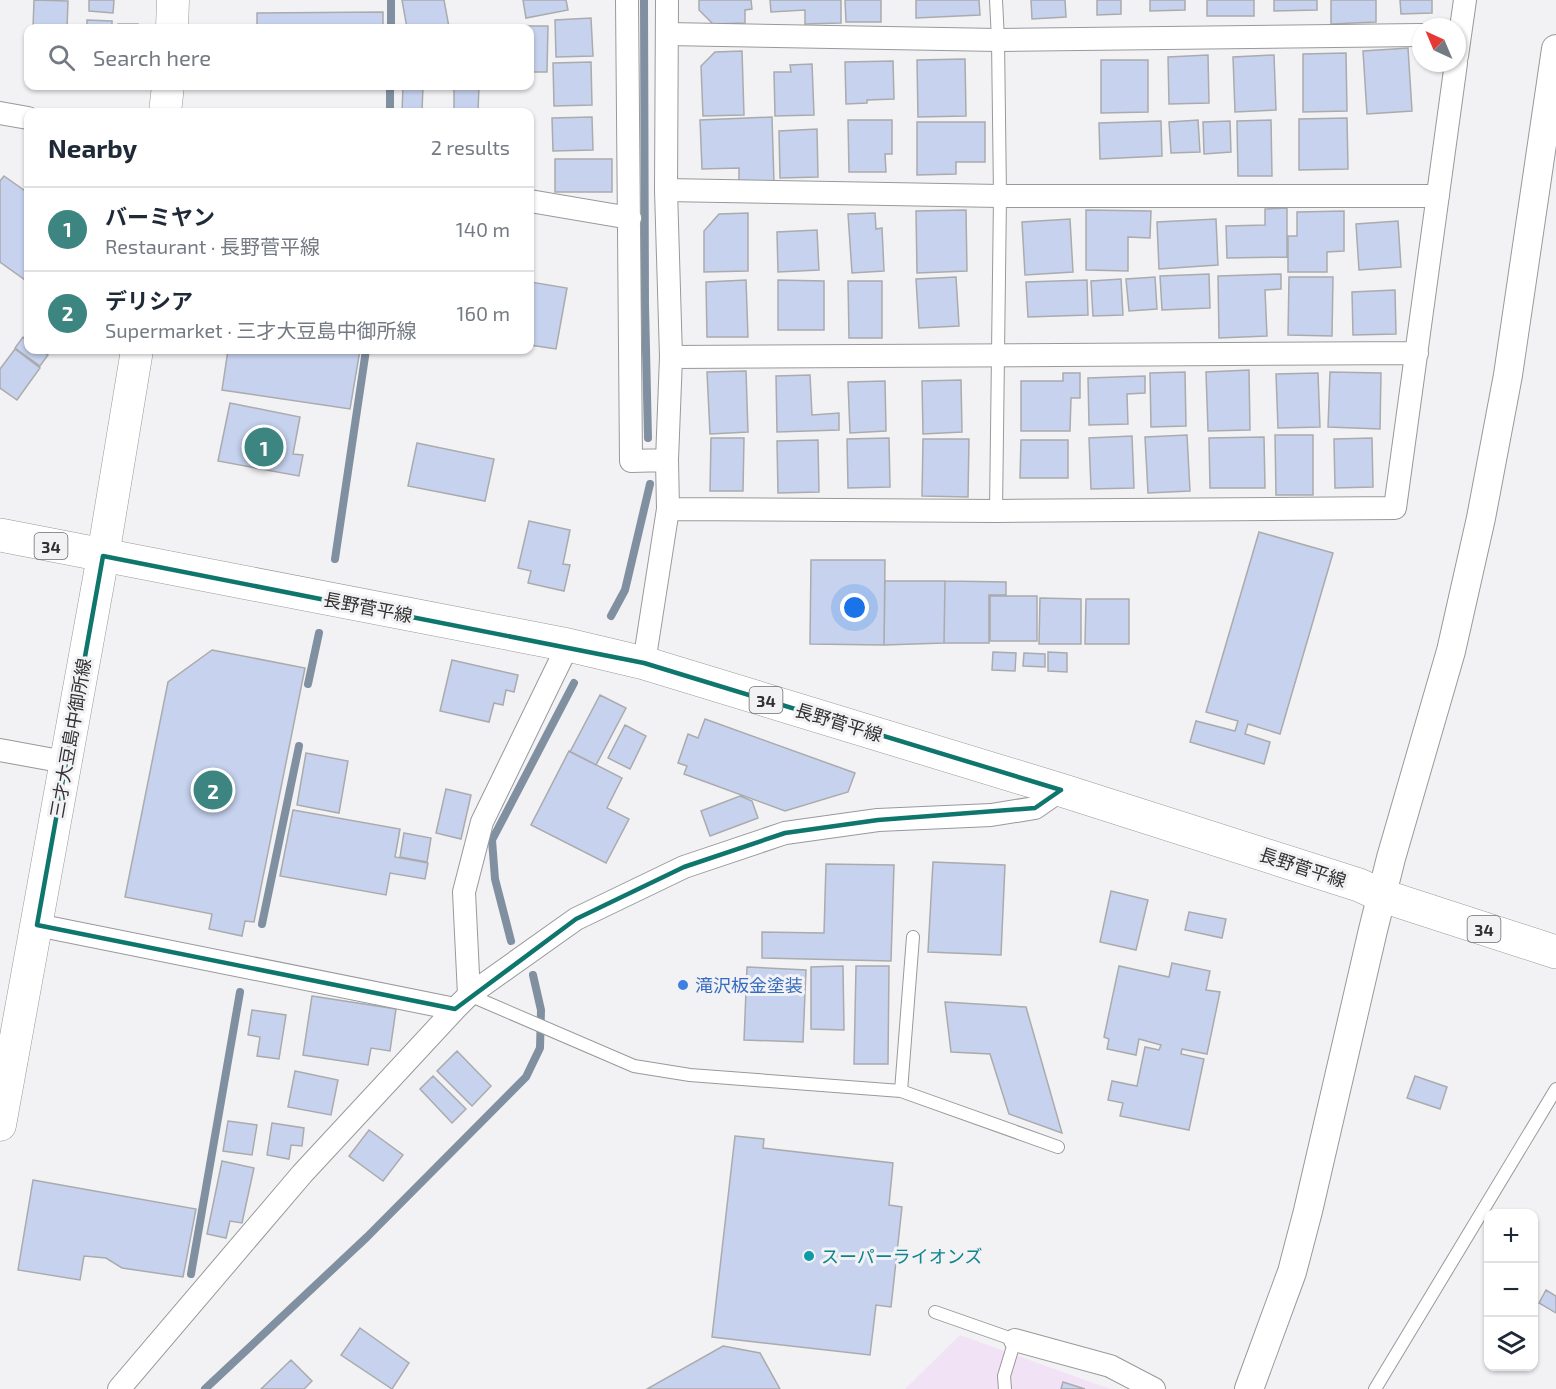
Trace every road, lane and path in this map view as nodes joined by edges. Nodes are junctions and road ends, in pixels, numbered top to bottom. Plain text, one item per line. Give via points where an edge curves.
1 (172, 0) edge
2 (627, 0) edge
3 (667, 0) edge
4 (996, 0) edge
5 (1465, 0) edge
6 (1462, 18) edge
7 (172, 24) edge
8 (667, 34) junction
9 (1412, 35) edge
10 (998, 40) junction
11 (1556, 49) edge
12 (1455, 72) edge
13 (168, 90) edge
14 (165, 108) edge
15 (0, 113) edge
16 (24, 117) edge
17 (666, 190) junction
18 (1000, 196) junction
19 (1438, 196) junction
20 (534, 202) edge
21 (630, 218) junction
22 (1417, 352) junction
23 (136, 354) edge
24 (999, 355) junction
25 (671, 357) junction
26 (667, 460) junction
27 (668, 509) junction
28 (996, 511) junction
29 (0, 535) edge
30 (103, 556) junction
31 (568, 645) junction
32 (644, 663) junction
33 (0, 750) edge
34 (65, 762) junction
35 (1061, 790) junction
36 (1398, 901) junction
37 (37, 925) junction
38 (913, 937) dead end
39 (1556, 952) edge
40 (462, 1002) junction
41 (1556, 1089) edge
42 (901, 1091) junction
43 (2, 1106) edge
44 (1058, 1147) dead end
45 (935, 1312) dead end
46 (1015, 1340) junction
47 (119, 1389) edge
48 (1005, 1389) edge
49 (1154, 1389) edge
50 (1249, 1389) edge
51 (1375, 1389) edge

1 - 7 main road
2 - 21 street
3 - 8 street
4 - 10 lane
5 - 6 street
8 - 10 street
8 - 17 street
9 - 10 street
10 - 18 lane
11 - 36 street via 1508,375 1481,518 1451,651 1391,858
12 - 19 street
13 - 14 main road
15 - 16 street
17 - 18 street
17 - 25 street
18 - 19 street
18 - 24 lane
19 - 22 street
20 - 21 street
21 - 26 street via 631,461
22 - 24 street
22 - 28 street via 1395,508
23 - 30 main road, 三才大豆島中御所線
24 - 25 street
24 - 28 lane
25 - 26 street
26 - 27 street
27 - 28 street
27 - 32 street
29 - 30 main road, 長野菅平線 / 34
30 - 31 main road, 長野菅平線 / 34
30 - 34 main road, 三才大豆島中御所線
31 - 32 main road, 長野菅平線 / 34
31 - 40 street via 482,822 464,892
32 - 35 main road, 長野菅平線 / 34
33 - 34 street
34 - 37 main road, 三才大豆島中御所線
35 - 36 main road, 長野菅平線 / 34
35 - 40 street via 1035,808 991,815 878,820 785,833 684,867 576,919
36 - 39 main road, 長野菅平線 / 34
36 - 50 street via 1373,930 1295,1262
37 - 40 street
37 - 43 main road, 三才大豆島中御所線
38 - 42 lane
40 - 42 lane via 523,1018 634,1066 690,1075
40 - 47 street via 302,1174
41 - 51 lane
42 - 44 lane
45 - 46 lane
46 - 48 lane via 1004,1376
46 - 49 street via 1110,1366

